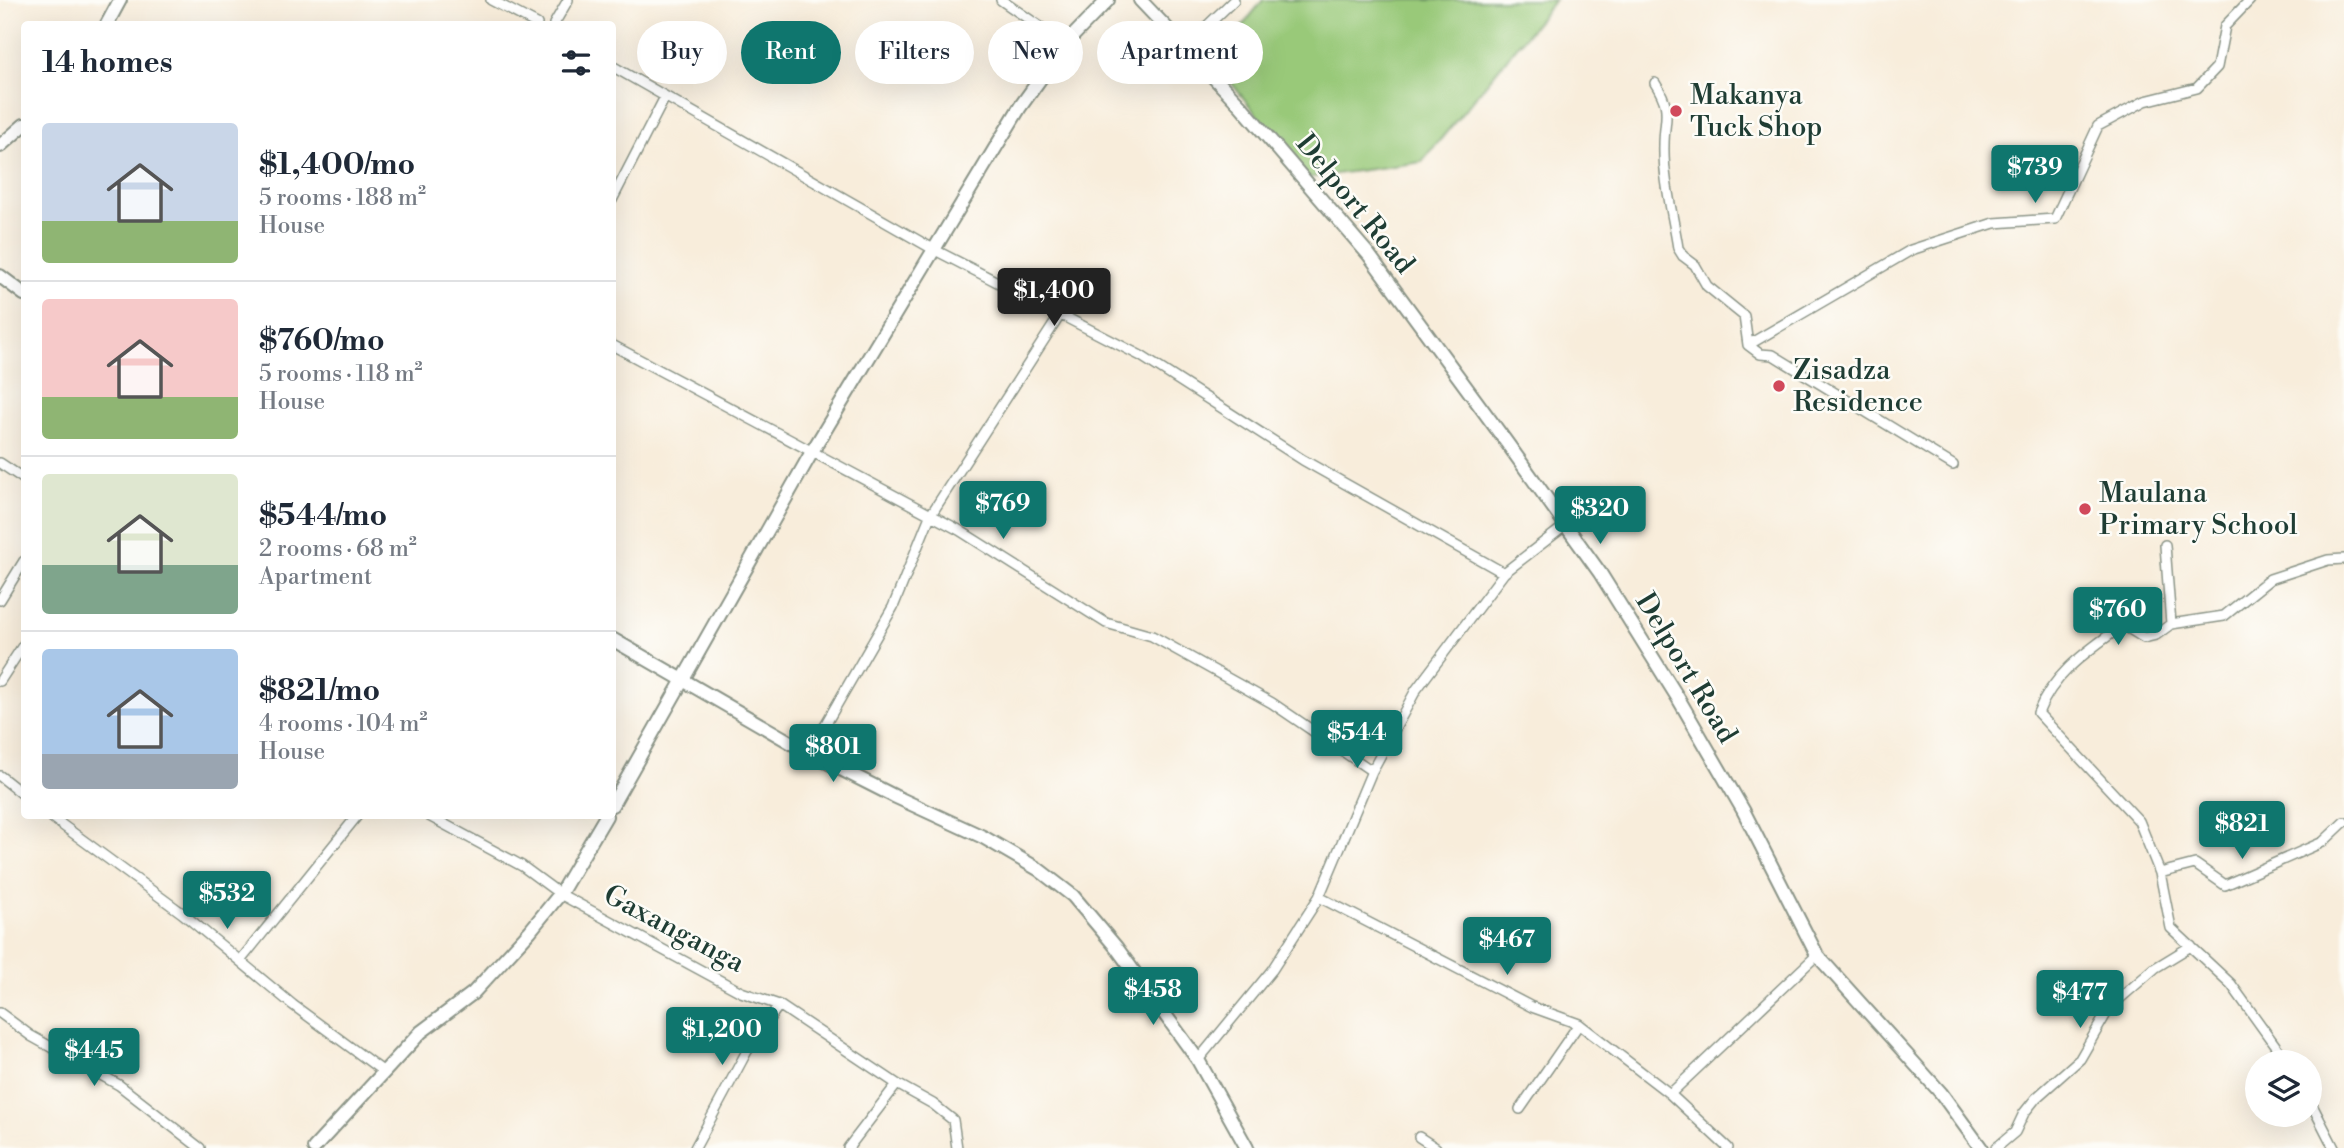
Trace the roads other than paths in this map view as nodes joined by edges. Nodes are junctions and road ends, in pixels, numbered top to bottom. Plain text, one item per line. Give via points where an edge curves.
1 (120, 0) edge
2 (491, 0) edge
3 (568, 0) edge
4 (1001, 0) edge
5 (1108, 0) edge
6 (1140, 0) edge
7 (1234, 0) edge
8 (2250, 0) edge
9 (109, 21) edge
10 (531, 21) edge
11 (556, 21) edge
12 (1032, 21) edge
13 (1160, 21) edge
14 (1212, 21) edge
15 (1083, 26) edge
16 (616, 68) edge
17 (1655, 83) dead end
18 (1036, 84) edge
19 (1220, 84) edge
20 (665, 97) junction
21 (21, 128) edge
22 (0, 146) edge
23 (616, 192) edge
24 (933, 249) junction
25 (0, 276) edge
26 (21, 292) edge
27 (1060, 315) junction
28 (1748, 345) junction
29 (616, 347) edge
30 (813, 450) junction
31 (0, 463) edge
32 (1953, 465) dead end
33 (21, 477) edge
34 (930, 516) junction
35 (1566, 526) junction
36 (2165, 545) dead end
37 (2344, 559) edge
38 (21, 566) edge
39 (1504, 573) junction
40 (0, 600) edge
41 (2171, 624) junction
42 (616, 641) edge
43 (21, 649) edge
44 (686, 680) junction
45 (0, 681) edge
46 (809, 753) junction
47 (1372, 771) junction
48 (0, 776) edge
49 (21, 793) edge
50 (616, 798) edge
51 (54, 819) edge
52 (355, 819) edge
53 (435, 819) edge
54 (604, 819) edge
55 (2344, 822) edge
56 (2160, 873) junction
57 (561, 894) junction
58 (1319, 897) junction
59 (2191, 946) junction
60 (1817, 955) junction
61 (240, 961) junction
62 (779, 1004) junction
63 (0, 1013) edge
64 (1579, 1024) junction
65 (2278, 1050) edge
66 (1198, 1060) junction
67 (384, 1072) junction
68 (898, 1084) junction
69 (1670, 1094) junction
70 (1520, 1109) dead end
71 (2322, 1124) edge
72 (1419, 1137) dead end
73 (200, 1148) edge
74 (314, 1148) edge
75 (695, 1148) edge
76 (848, 1148) edge
77 (957, 1148) edge
78 (1247, 1148) edge
79 (1436, 1148) edge
80 (1728, 1148) edge
81 (1981, 1148) edge
82 (1996, 1148) edge
83 (2334, 1148) edge

1 - 9 street
2 - 10 street
3 - 11 street
4 - 12 street
5 - 15 street
6 - 13 street, Delport Road
7 - 14 street
8 - 28 street via 2225,26 2217,67 2197,88 2145,101 2098,125 2055,219 1994,223 1911,250
16 - 20 street
17 - 28 street via 1664,97 1668,122 1663,144 1678,248 1707,286 1744,316
18 - 24 street
19 - 35 street, Delport Road via 1369,255
20 - 23 street
20 - 24 street
21 - 22 street
24 - 27 street
24 - 30 street
25 - 26 street
27 - 34 street
27 - 39 street via 1161,367 1303,460
28 - 32 street via 1760,354 1773,355
29 - 30 street
30 - 34 street
30 - 44 street
31 - 33 street
34 - 46 street via 893,607
34 - 47 street via 1106,622 1152,636 1272,704
35 - 39 street
35 - 60 street, Delport Road via 1678,698 1743,810
36 - 41 street
37 - 41 street via 2270,579 2224,616
38 - 40 street
39 - 47 street via 1416,690
41 - 56 street via 2144,638 2123,625 2063,671 2038,713 2139,821
42 - 44 street
43 - 45 street
44 - 46 street
44 - 50 street
46 - 66 street via 983,837 1073,896
47 - 58 street
48 - 49 street
51 - 61 street
52 - 61 street
53 - 57 street, Gaxanganga via 522,866
54 - 57 street
55 - 56 street via 2323,842 2225,885 2195,864
56 - 59 street via 2171,928
57 - 62 street, Gaxanganga via 741,992
57 - 67 street via 473,993 421,1032
58 - 64 street via 1532,1007
58 - 66 street via 1272,970
59 - 65 street via 2231,984
59 - 82 street via 2155,968 2110,1007 2080,1059 2036,1098 2015,1132
60 - 69 street
60 - 81 street, Delport Road via 1933,1084
61 - 67 street
62 - 68 street, Gaxanganga
62 - 75 street via 747,1051
63 - 73 street via 31,1036 119,1085
64 - 69 street
64 - 70 street
66 - 78 street
67 - 74 street
68 - 76 street
68 - 77 street, Gaxanganga via 953,1120
69 - 80 street
71 - 83 street
72 - 79 street

